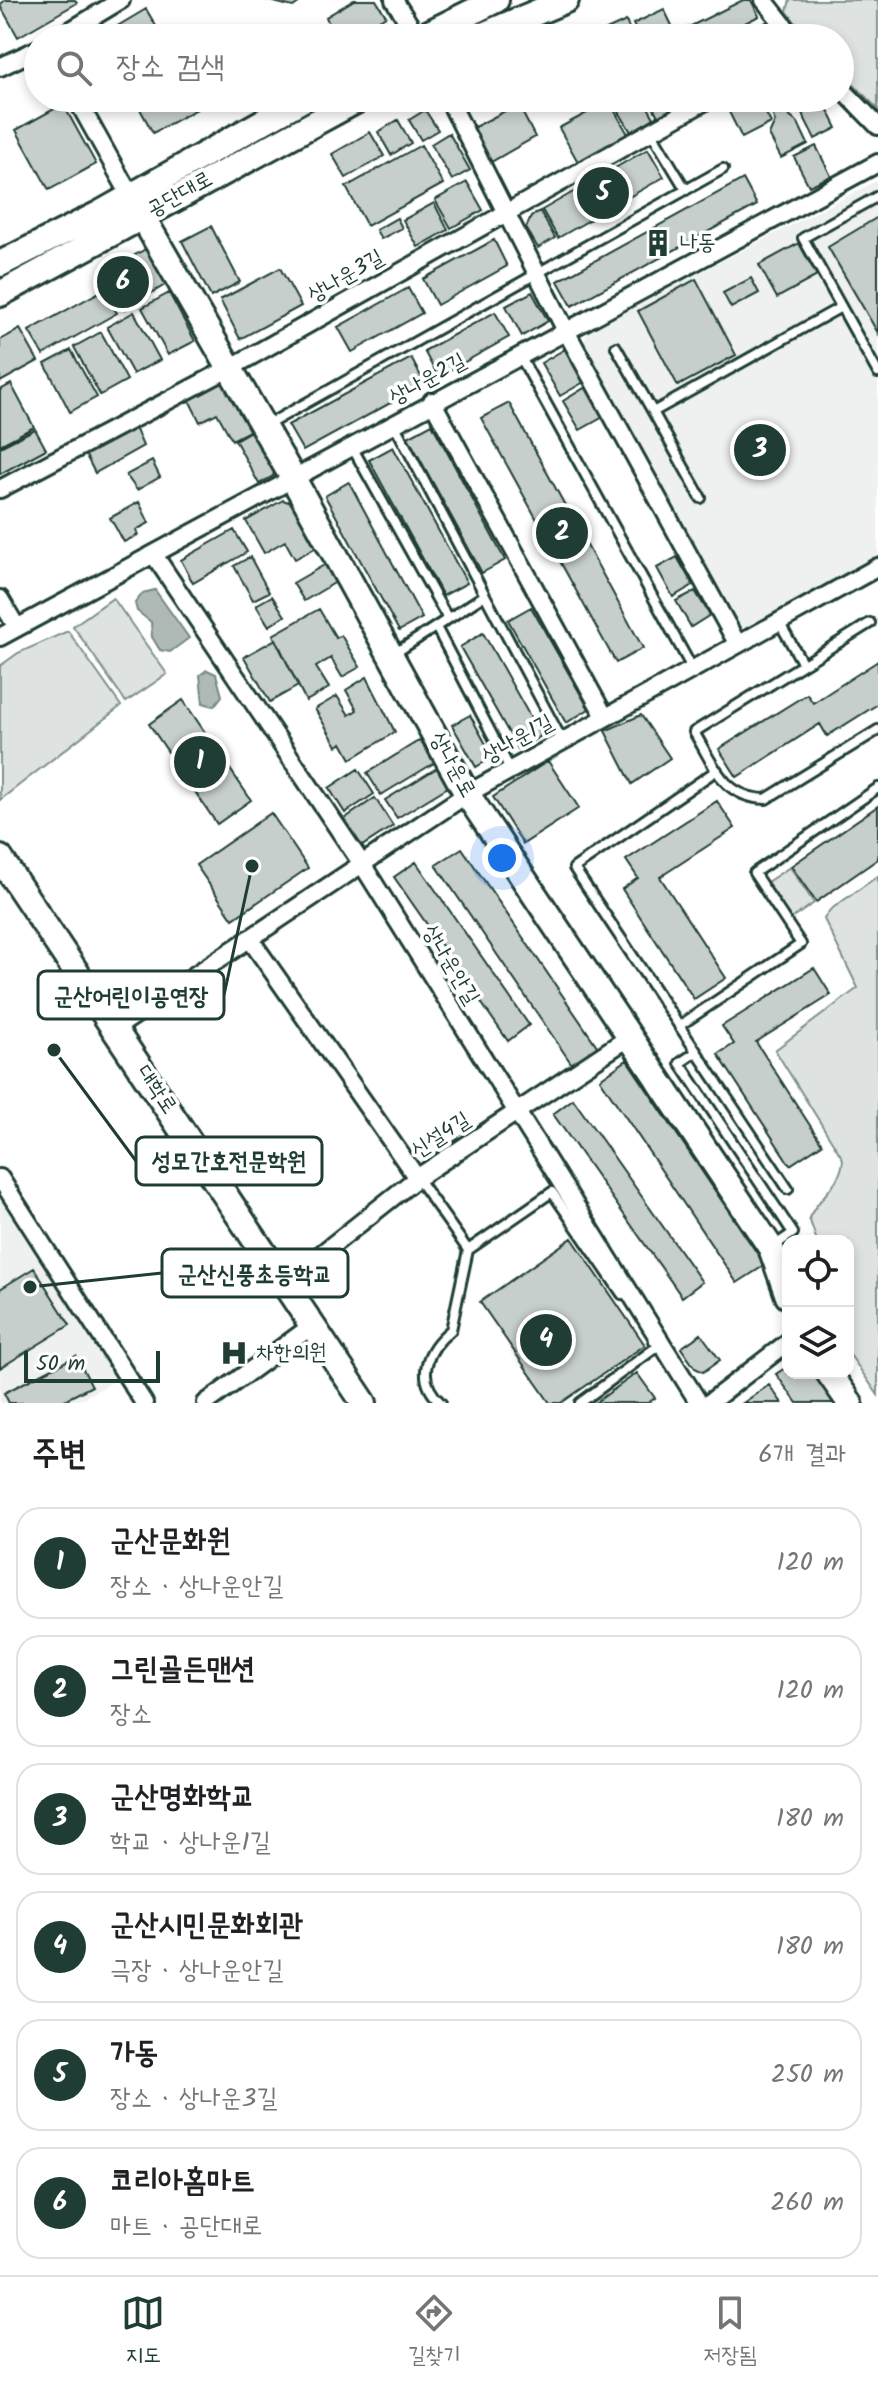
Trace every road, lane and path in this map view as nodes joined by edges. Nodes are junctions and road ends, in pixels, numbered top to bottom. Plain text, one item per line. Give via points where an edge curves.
1 (121, 0) edge
2 (394, 0) edge
3 (496, 0) edge
4 (566, 0) edge
5 (764, 0) edge
6 (98, 5) edge
7 (75, 24) edge
8 (410, 24) edge
9 (447, 24) edge
10 (509, 24) edge
11 (783, 24) edge
12 (24, 56) edge
13 (0, 67) edge
14 (854, 101) edge
15 (84, 112) edge
16 (283, 112) edge
17 (332, 112) edge
18 (455, 112) edge
19 (686, 112) edge
20 (878, 126) edge
21 (651, 131) junction
22 (878, 163) edge
23 (723, 169) dead end
24 (686, 190) junction
25 (878, 196) edge
26 (136, 206) junction
27 (506, 211) junction
28 (0, 264) edge
29 (537, 273) junction
30 (0, 294) edge
31 (841, 307) junction
32 (566, 331) junction
33 (616, 347) dead end
34 (520, 355) junction
35 (230, 368) junction
36 (878, 373) edge
37 (432, 401) junction
38 (653, 412) junction
39 (394, 423) junction
40 (264, 426) junction
41 (352, 447) junction
42 (294, 480) junction
43 (0, 489) edge
44 (701, 498) dead end
45 (154, 555) junction
46 (878, 567) edge
47 (485, 595) junction
48 (0, 599) edge
49 (448, 619) junction
50 (778, 621) junction
51 (870, 623) dead end
52 (16, 626) junction
53 (436, 627) junction
54 (0, 637) edge
55 (737, 643) junction
56 (391, 656) junction
57 (803, 664) junction
58 (692, 668) junction
59 (605, 717) junction
60 (878, 730) edge
61 (562, 740) junction
62 (510, 769) junction
63 (717, 770) junction
64 (878, 788) edge
65 (467, 794) junction
66 (0, 858) edge
67 (362, 864) junction
68 (250, 939) junction
69 (679, 1026) junction
70 (114, 1029) junction
71 (628, 1038) junction
72 (696, 1052) junction
73 (515, 1114) junction
74 (0, 1178) edge
75 (417, 1178) junction
76 (788, 1189) dead end
77 (771, 1248) junction
78 (468, 1250) junction
79 (782, 1279) edge
80 (286, 1282) junction
81 (313, 1325) junction
82 (782, 1347) edge
83 (833, 1379) edge
84 (144, 1403) edge
85 (206, 1403) edge
86 (364, 1403) edge
87 (441, 1403) edge
88 (580, 1403) edge
89 (699, 1403) edge
90 (709, 1403) edge
91 (850, 1403) edge

1 - 6 street
2 - 8 street
3 - 9 street
4 - 10 street
5 - 11 street
6 - 7 street
12 - 13 street
14 - 20 street
15 - 26 street
16 - 26 street, 공단대로
17 - 26 street, 공단대로
18 - 27 street
19 - 21 street, 상나운3길
21 - 24 lane
21 - 27 street, 상나운3길
22 - 32 street, 상나운2길
23 - 24 lane
24 - 29 lane
25 - 31 lane via 803,238
26 - 28 street, 공단대로
26 - 30 street, 공단대로
26 - 35 street, 상나운로
27 - 29 street
27 - 35 street, 상나운3길
29 - 32 street
29 - 40 lane
31 - 36 lane
31 - 38 lane
32 - 34 street, 상나운2길
32 - 55 street
33 - 38 lane
34 - 37 street, 상나운2길
34 - 58 lane
35 - 40 street, 상나운로
35 - 43 street, 상나운3길
37 - 39 street, 상나운2길
37 - 59 street
38 - 44 lane
39 - 41 street, 상나운2길
39 - 47 lane
40 - 42 street, 상나운로
41 - 42 street, 상나운2길
41 - 49 lane
42 - 45 street, 상나운2길
42 - 56 street, 상나운로
45 - 52 street, 상나운2길
45 - 67 street, 상나운안길
46 - 50 street, 상나운1길
47 - 49 lane
47 - 61 lane
48 - 52 street
49 - 53 lane
50 - 55 street, 상나운1길
50 - 57 lane
51 - 57 lane
52 - 54 street, 상나운2길
53 - 56 lane
53 - 62 lane
55 - 58 street, 상나운1길
56 - 65 street, 상나운로
57 - 63 lane via 694,732
58 - 59 street, 상나운1길
59 - 61 street, 상나운1길
60 - 63 lane via 766,799 733,791
61 - 62 street, 상나운1길
62 - 65 street, 상나운1길
63 - 69 lane via 574,868
64 - 69 lane via 754,873 801,944
65 - 67 street, 상나운1길
65 - 71 street, 상나운로
66 - 70 street, 대학로
67 - 68 street, 상나운1길
67 - 73 street, 상나운안길
68 - 70 street, 상나운1길
68 - 75 street
69 - 72 lane
70 - 80 street, 대학로
71 - 73 street, 신설4길
71 - 77 street, 상나운로
72 - 76 lane
72 - 77 lane via 680,1063 793,1233
73 - 75 street, 신설4길
73 - 89 street, 상나운안길
74 - 84 street
75 - 78 lane
75 - 80 street, 신설4길
77 - 79 street, 상나운로
78 - 87 lane via 451,1330 435,1342 425,1367
78 - 88 lane via 552,1192 658,1346
80 - 81 street, 대학로
81 - 85 street
81 - 86 street, 대학로
82 - 90 street
83 - 91 street

